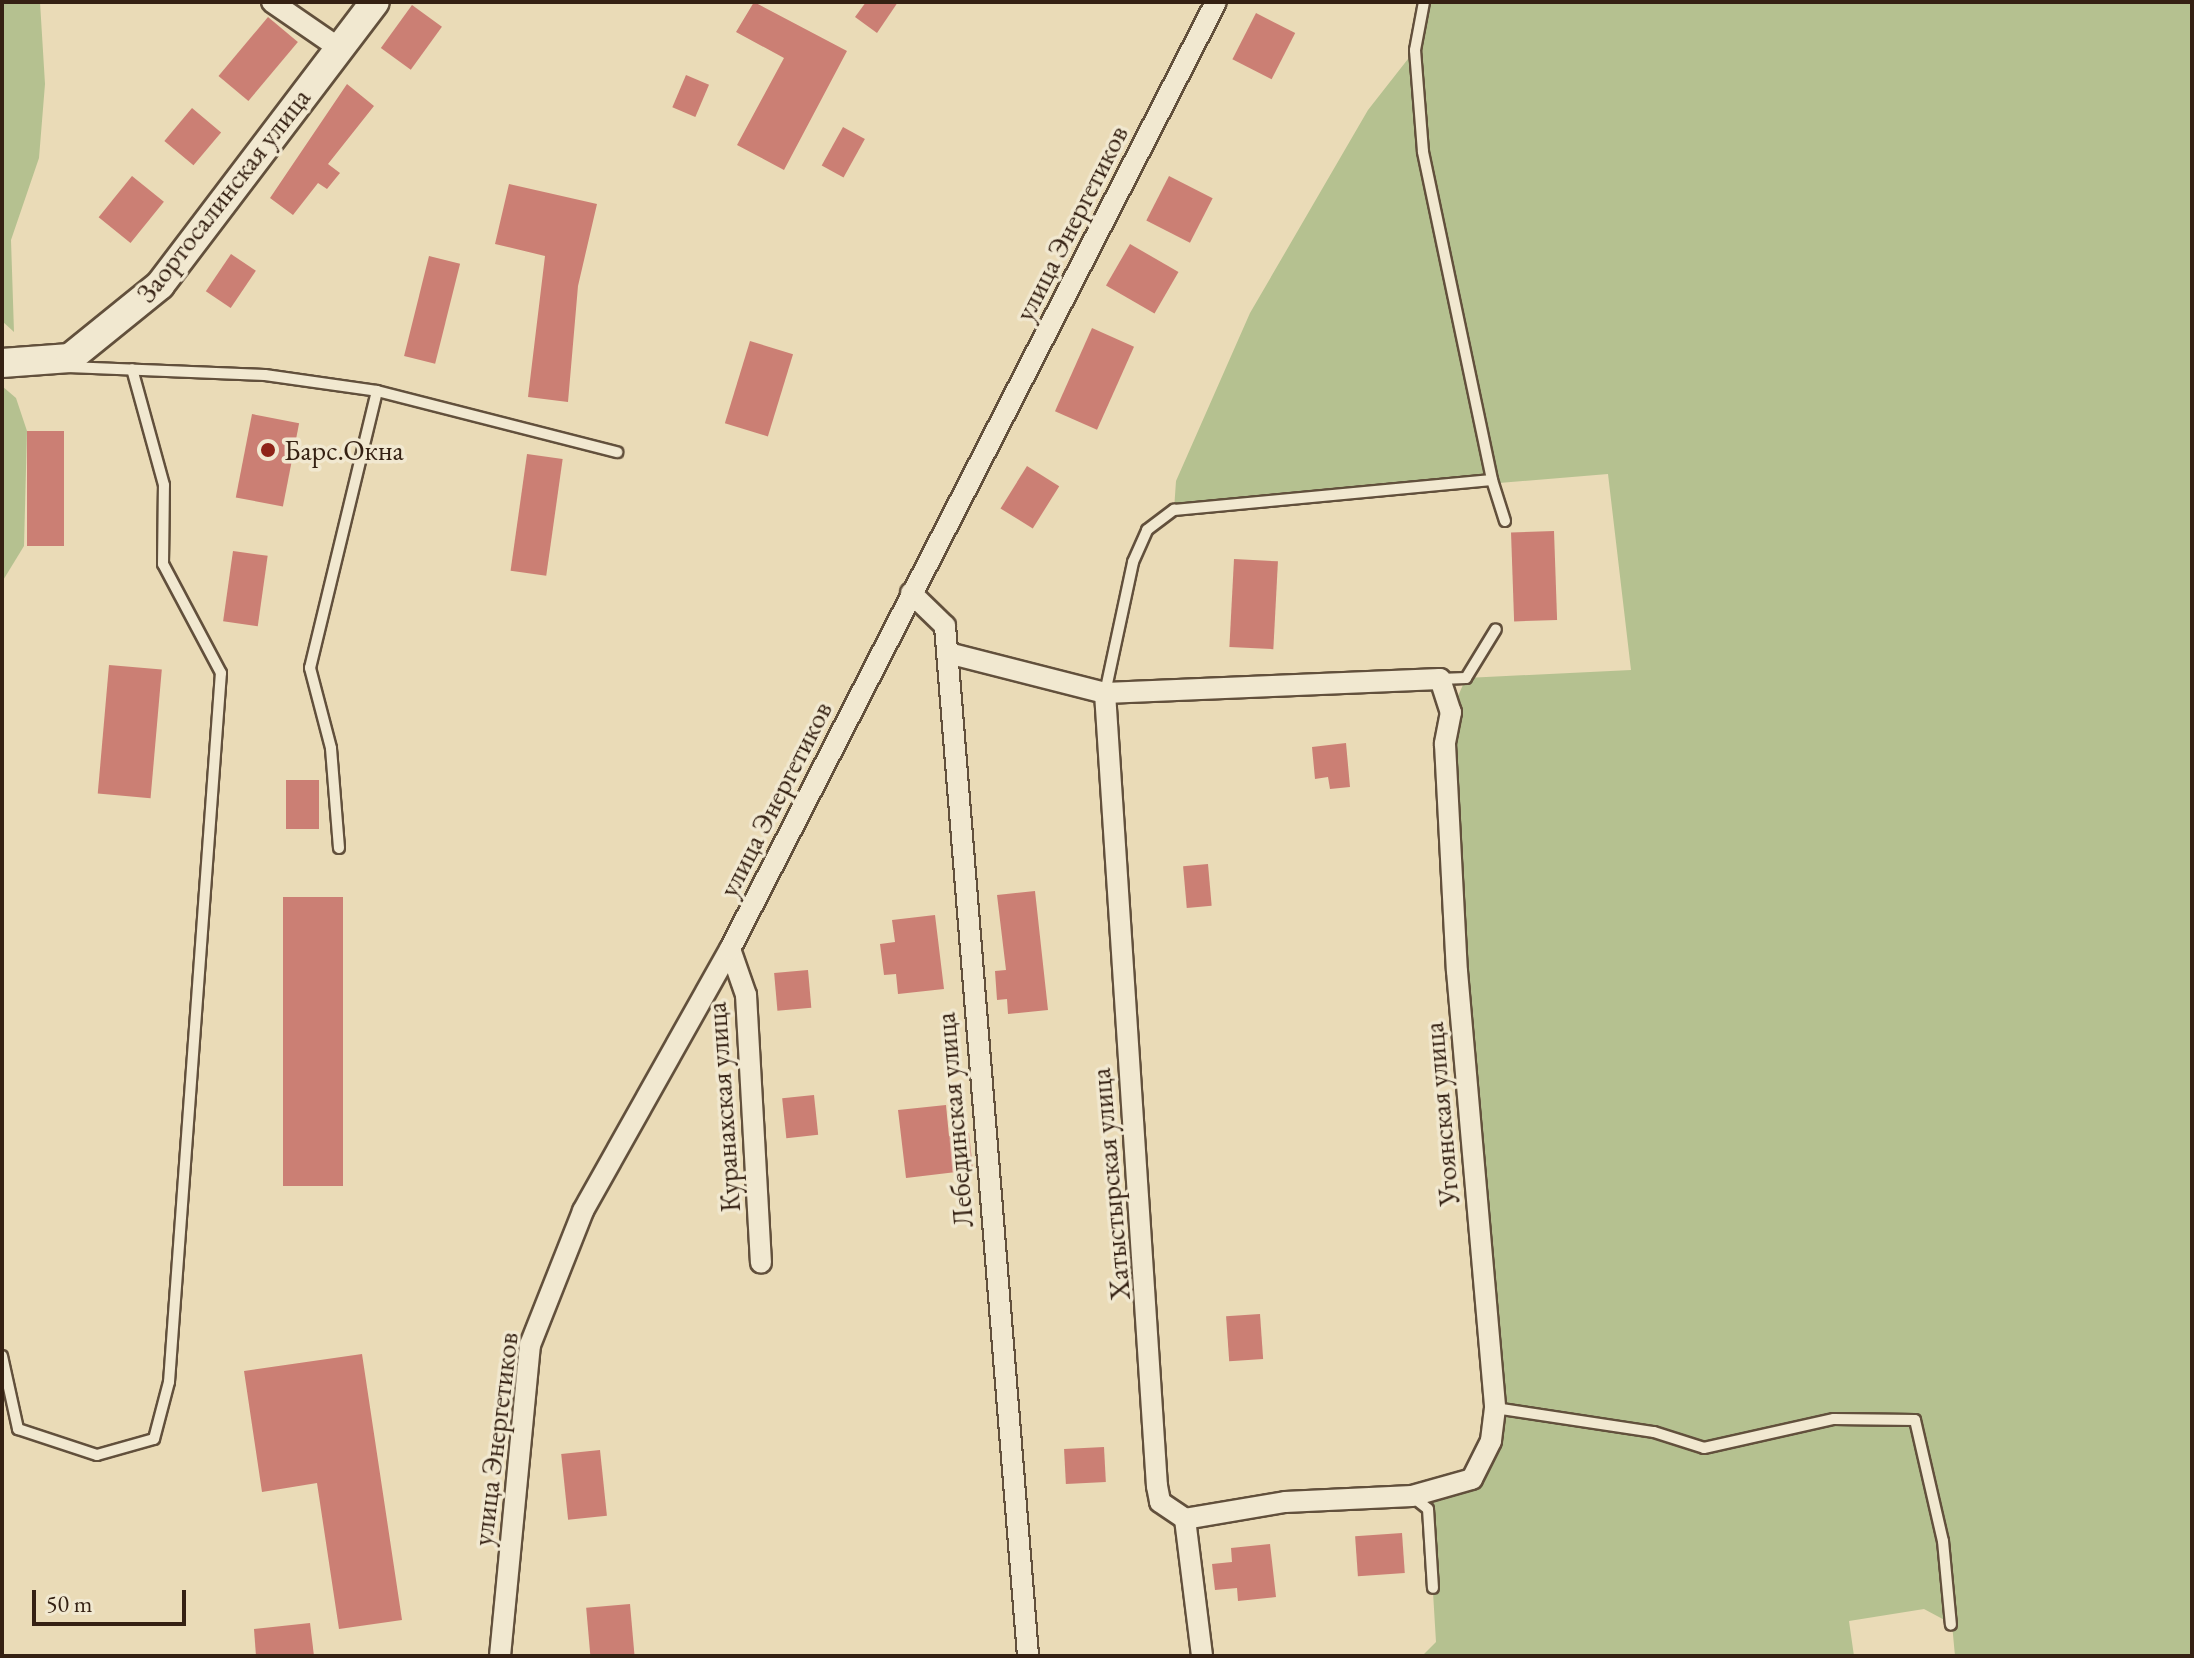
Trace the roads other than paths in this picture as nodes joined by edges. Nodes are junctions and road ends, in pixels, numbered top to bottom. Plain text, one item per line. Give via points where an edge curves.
1 (272, 2) edge
2 (375, 2) edge
3 (1216, 2) edge
4 (1424, 2) edge
5 (336, 46) junction
6 (10, 364) edge
7 (132, 369) junction
8 (377, 391) junction
9 (617, 452) dead end
10 (1492, 480) junction
11 (1505, 521) dead end
12 (911, 593) junction
13 (1496, 629) dead end
14 (948, 653) junction
15 (1440, 679) junction
16 (1105, 693) junction
17 (339, 848) dead end
18 (730, 949) junction
19 (761, 1263) dead end
20 (2, 1356) edge
21 (1495, 1408) junction
22 (1412, 1496) junction
23 (1185, 1519) junction
24 (1433, 1588) dead end
25 (1951, 1625) dead end
26 (500, 1656) edge
27 (1028, 1656) edge
28 (1202, 1656) edge

1 - 5 street
2 - 5 street, Заортосалинская улица
3 - 12 street, улица Энергетиков
4 - 10 lane via 1415,50 1423,152
5 - 6 street, Заортосалинская улица via 160,285 70,358
6 - 7 lane
7 - 8 lane via 265,375
7 - 20 lane via 164,485 163,564 221,673 169,1382 154,1439 97,1455 18,1429
8 - 9 lane
8 - 17 lane via 310,668 331,748
10 - 11 lane
10 - 16 lane via 1174,510 1147,530 1133,562
12 - 14 street, Лебединская улица via 945,626
12 - 18 street, улица Энергетиков
13 - 15 lane via 1466,678
14 - 16 street
14 - 27 street, Лебединская улица
15 - 16 street
15 - 21 street, Угоянская улица via 1451,712 1445,744 1457,971
16 - 23 street, Хатыстырская улица via 1157,1486 1160,1502
18 - 19 street, Куранахская улица via 746,995
18 - 26 street, улица Энергетиков via 583,1211 530,1345
21 - 22 street, Угоянская улица via 1491,1441 1472,1479
21 - 25 lane via 1654,1432 1704,1448 1834,1419 1915,1420 1939,1513
22 - 23 street, Угоянская улица via 1285,1502
22 - 24 lane via 1428,1509
23 - 28 street

